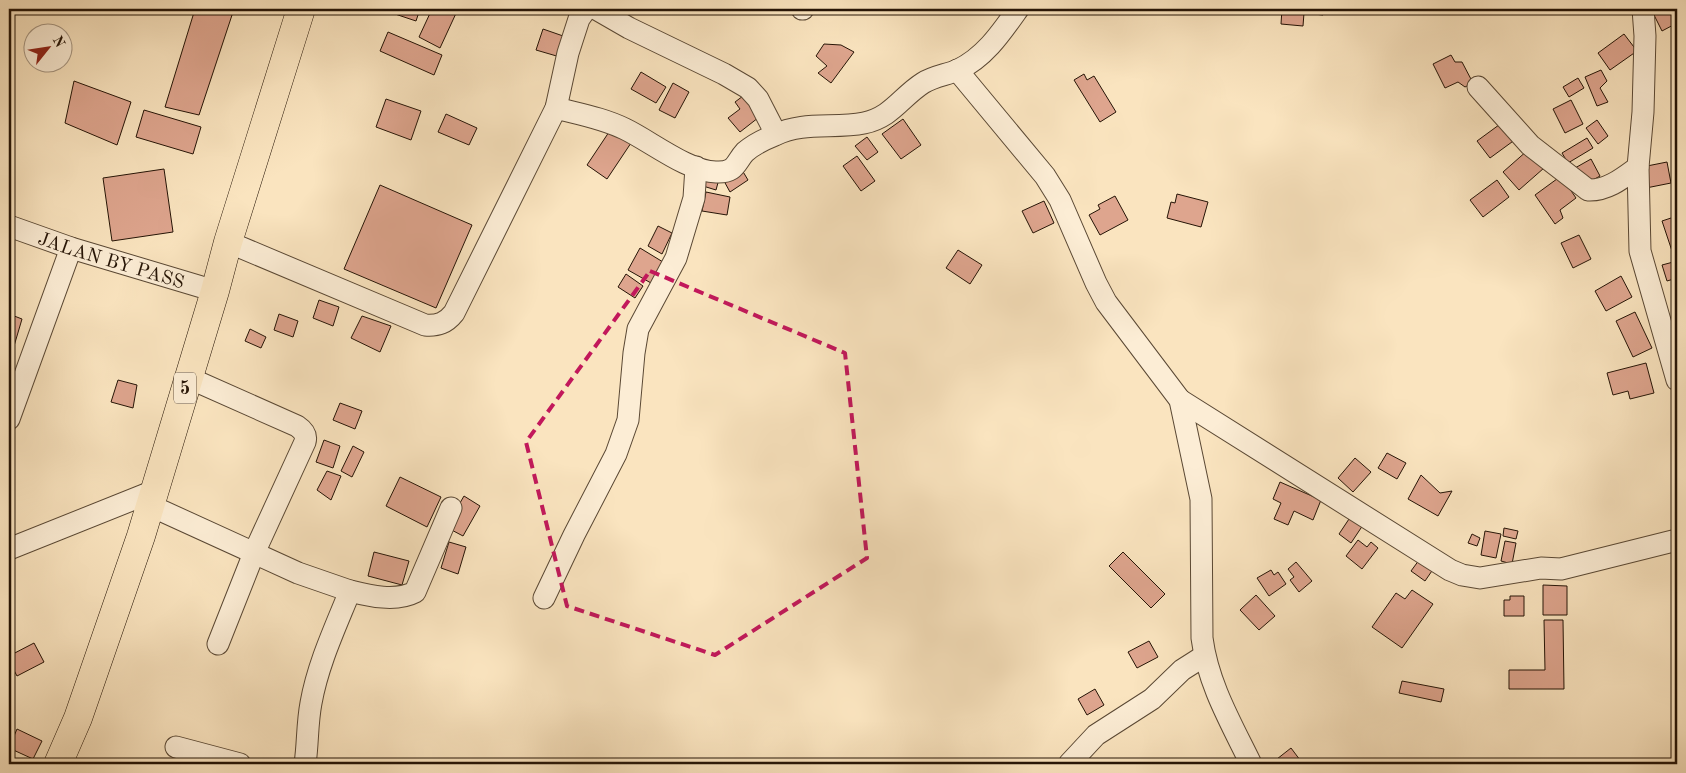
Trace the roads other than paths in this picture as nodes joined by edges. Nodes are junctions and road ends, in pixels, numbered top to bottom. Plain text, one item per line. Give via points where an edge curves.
1 (301, 9) edge
2 (586, 9) edge
3 (596, 9) edge
4 (1018, 9) edge
5 (1643, 9) edge
6 (957, 70) junction
7 (1478, 87) dead end
8 (556, 108) junction
9 (776, 134) junction
10 (696, 167) junction
11 (1638, 167) junction
12 (9, 226) edge
13 (228, 242) junction
14 (71, 248) junction
15 (215, 291) junction
16 (189, 378) junction
17 (1677, 380) edge
18 (1180, 400) junction
19 (9, 420) edge
20 (151, 498) junction
21 (451, 508) dead end
22 (1677, 540) edge
23 (9, 549) edge
24 (254, 553) junction
25 (350, 591) junction
26 (544, 598) dead end
27 (218, 644) dead end
28 (1204, 656) junction
29 (176, 747) dead end
30 (58, 764) edge
31 (240, 764) edge
32 (305, 764) edge
33 (1069, 764) edge
34 (1251, 764) edge

1 - 13 highway, 5
2 - 8 street via 569,47
3 - 9 street via 748,88 758,99
4 - 6 street via 983,54
5 - 11 street via 1645,36
6 - 9 street via 922,84 893,110 871,121 805,126
6 - 18 street via 1045,176 1060,200 1106,302
7 - 11 street via 1526,142 1588,190 1609,186
8 - 10 street via 612,123
8 - 13 street via 454,313 442,324 425,325
9 - 10 street via 746,152 730,170 716,172
10 - 26 street via 694,198 676,258 638,330 628,420 616,454
11 - 17 street via 1640,251
12 - 14 street, JALAN BY PASS
13 - 15 highway, 5
14 - 15 street, JALAN BY PASS
14 - 19 street
15 - 16 highway, 5
16 - 20 highway, 5
16 - 24 street via 297,426 305,436
18 - 22 street via 1462,575 1480,578 1541,568 1561,569
18 - 28 street via 1200,494
20 - 23 street
20 - 24 street
20 - 30 highway, 5 via 78,718
21 - 25 street via 415,592 383,597
24 - 25 street via 298,574
24 - 27 street
25 - 32 street via 320,667 306,732
28 - 33 street via 1182,670 1152,699 1096,735
28 - 34 street via 1218,698
29 - 31 street

